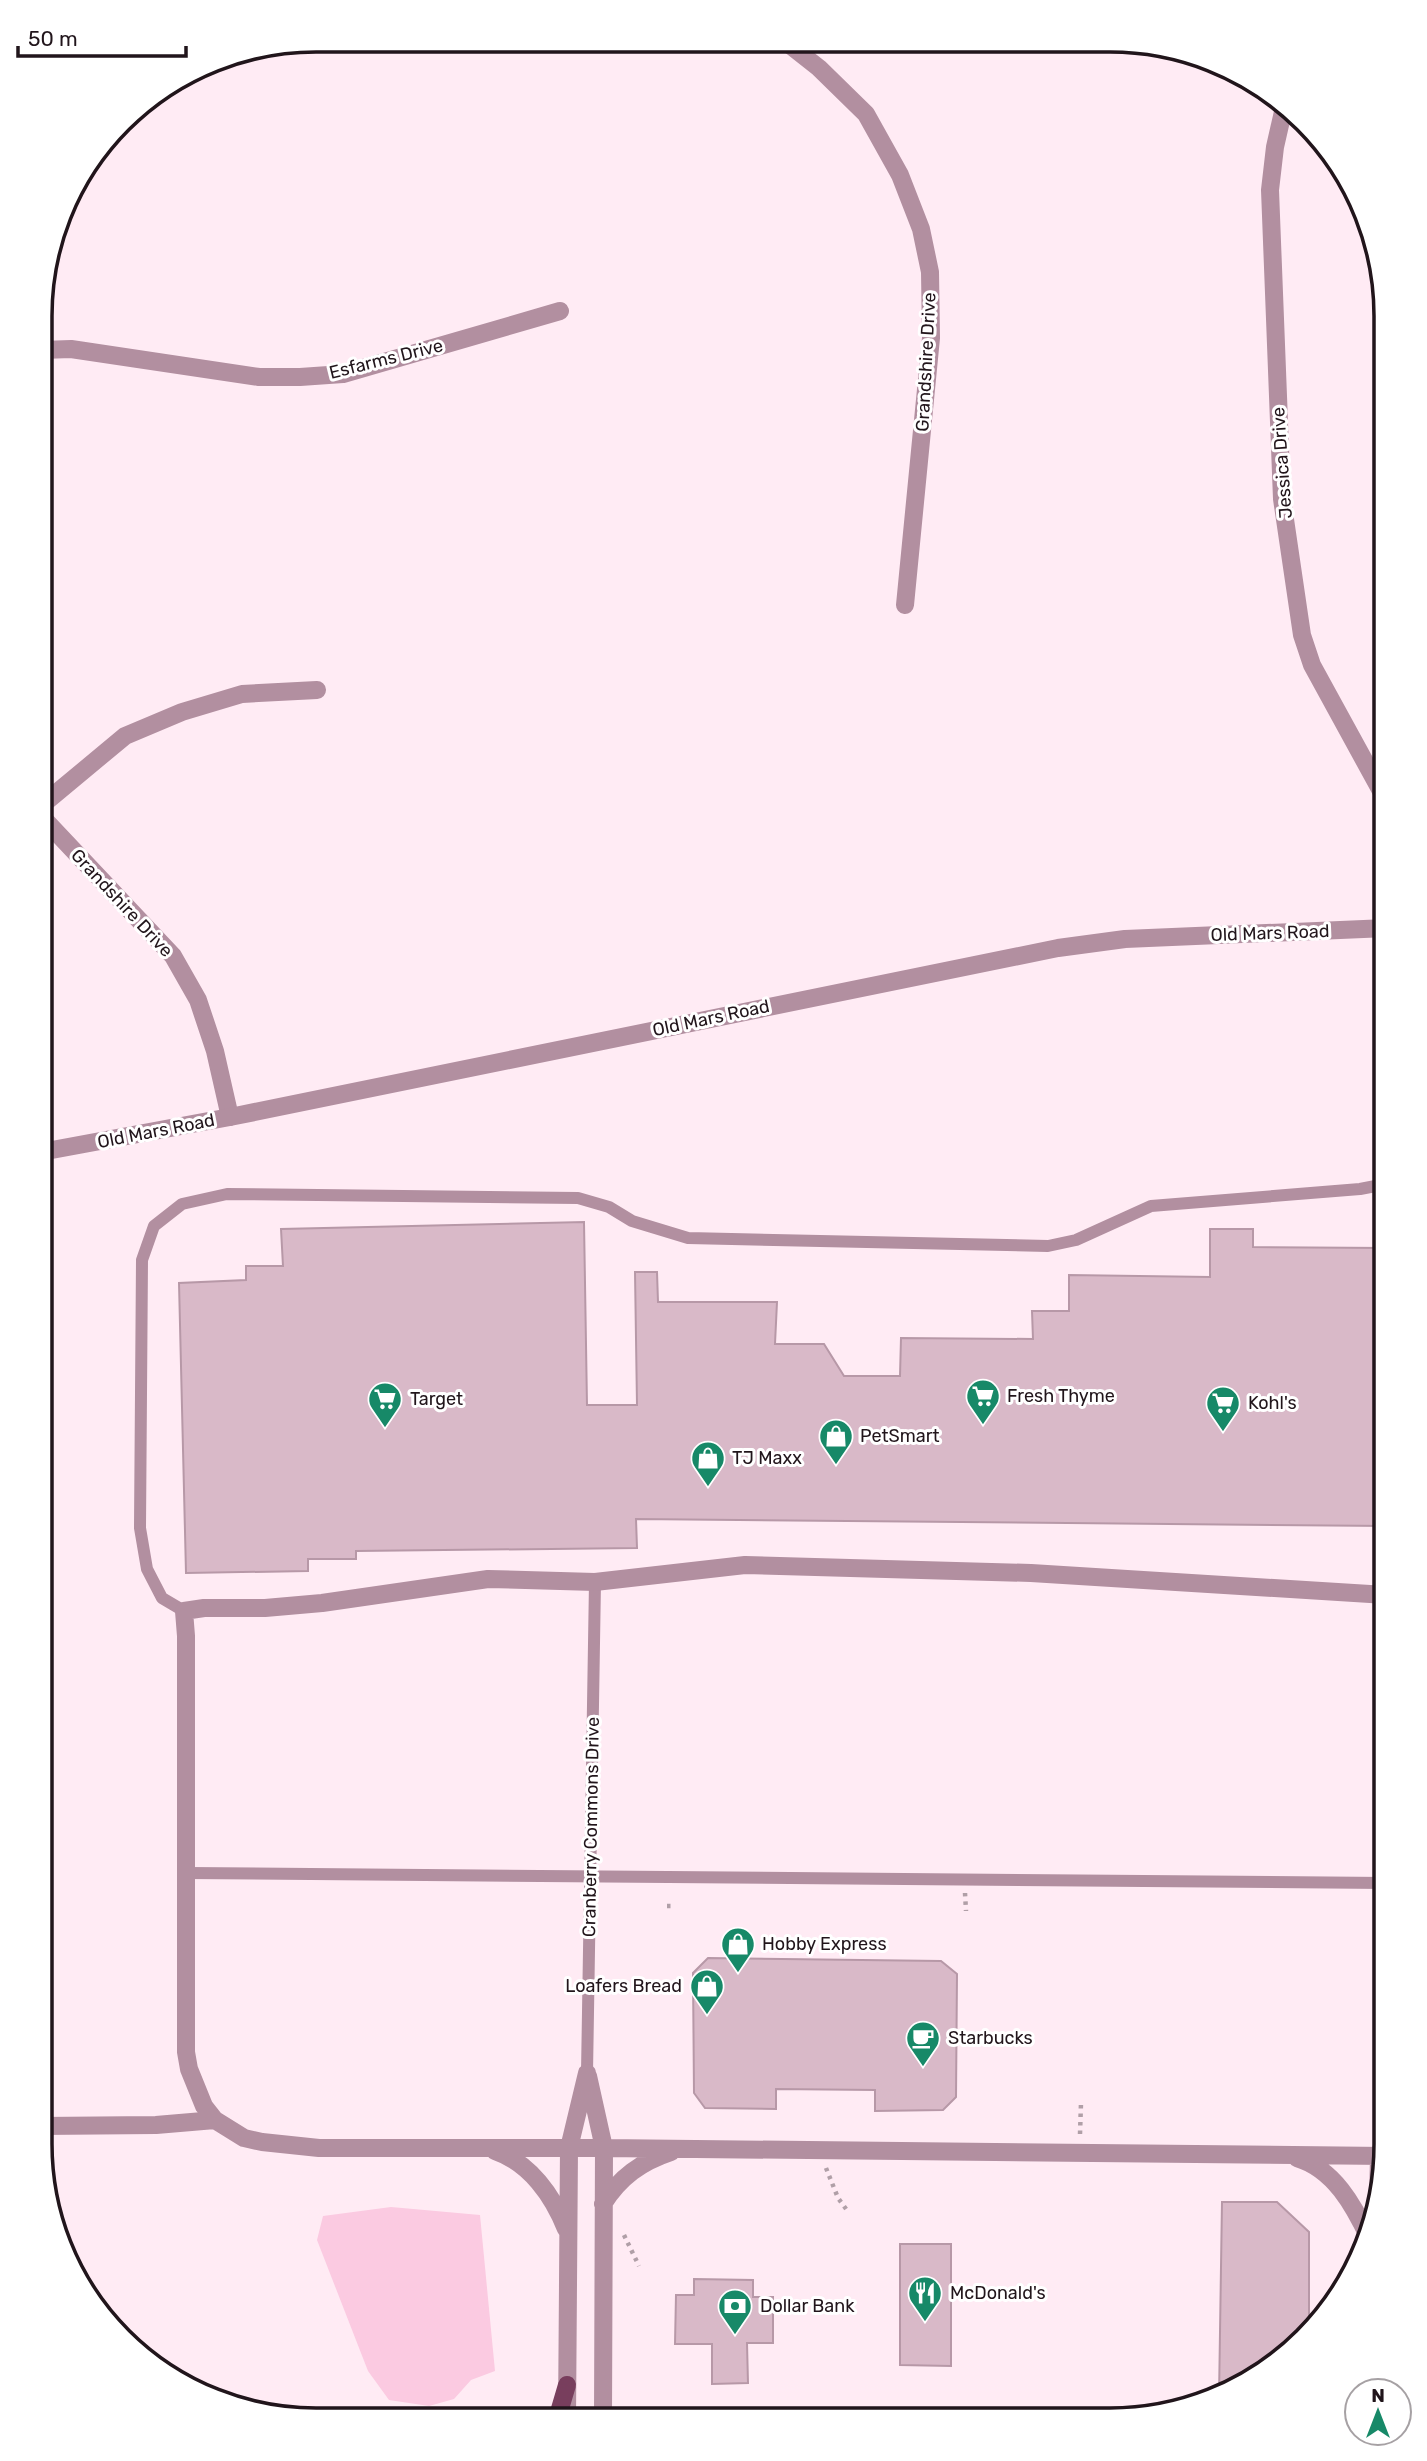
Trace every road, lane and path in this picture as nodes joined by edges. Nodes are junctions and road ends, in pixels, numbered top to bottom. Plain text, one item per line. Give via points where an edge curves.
1 (799, 52) edge
2 (1282, 116) edge
3 (560, 311) dead end
4 (52, 350) edge
5 (905, 605) dead end
6 (317, 690) dead end
7 (1374, 778) edge
8 (52, 797) edge
9 (52, 828) edge
10 (1374, 929) edge
11 (230, 1117) junction
12 (52, 1150) edge
13 (1374, 1186) edge
14 (595, 1582) junction
15 (1374, 1594) edge
16 (184, 1611) junction
17 (187, 1873) junction
18 (590, 1876) junction
19 (1374, 1883) edge
20 (964, 1892) dead end
21 (667, 1906) dead end
22 (675, 1906) dead end
23 (966, 1911) dead end
24 (587, 2073) junction
25 (215, 2120) junction
26 (52, 2126) edge
27 (489, 2148) junction
28 (569, 2148) junction
29 (604, 2148) junction
30 (681, 2149) junction
31 (1287, 2155) junction
32 (1374, 2156) edge
33 (825, 2164) dead end
34 (603, 2204) junction
35 (849, 2213) dead end
36 (1361, 2225) edge
37 (620, 2228) dead end
38 (568, 2234) junction
39 (639, 2266) dead end
40 (566, 2385) junction
41 (560, 2408) edge
42 (567, 2408) edge
43 (603, 2408) edge

1 - 5 street, Grandshire Drive via 866,114 900,175 921,229 930,272 931,338
2 - 7 street, Jessica Drive via 1270,190 1282,499 1301,635 1312,665
3 - 4 street, Esfarms Drive via 343,374 259,377
6 - 8 street via 242,694 182,712 125,736
9 - 11 street, Grandshire Drive via 173,957 207,1025
10 - 11 street, Old Mars Road via 1125,939 1058,947
11 - 12 street, Old Mars Road
13 - 16 lane via 1151,1206 1076,1240 1048,1246 688,1238 578,1198 227,1194 182,1204 154,1226 142,1260 140,1528 146,1569 162,1598
14 - 15 street via 745,1565 824,1566 1031,1573
14 - 16 street via 488,1579 322,1603
14 - 18 lane, Cranberry Commons Drive
16 - 17 street
17 - 18 lane
17 - 25 street via 186,2052 204,2106
18 - 19 lane
18 - 24 lane, Cranberry Commons Drive
20 - 23 path
21 - 22 path
24 - 28 street, Cranberry Commons Drive
24 - 29 street, Cranberry Commons Drive
25 - 26 street
25 - 27 street via 262,2143 319,2148
27 - 28 street
27 - 38 street via 507,2155 537,2179
28 - 29 street
28 - 38 street, Cranberry Commons Drive
29 - 30 street
29 - 34 street, Cranberry Commons Drive
30 - 31 street
30 - 34 street via 633,2170
31 - 32 street
31 - 36 street via 1307,2161 1338,2186
33 - 35 path
34 - 43 street, Cranberry Commons Drive
37 - 39 path
38 - 40 street, Cranberry Commons Drive
40 - 41 main road
40 - 42 street, Cranberry Commons Drive

